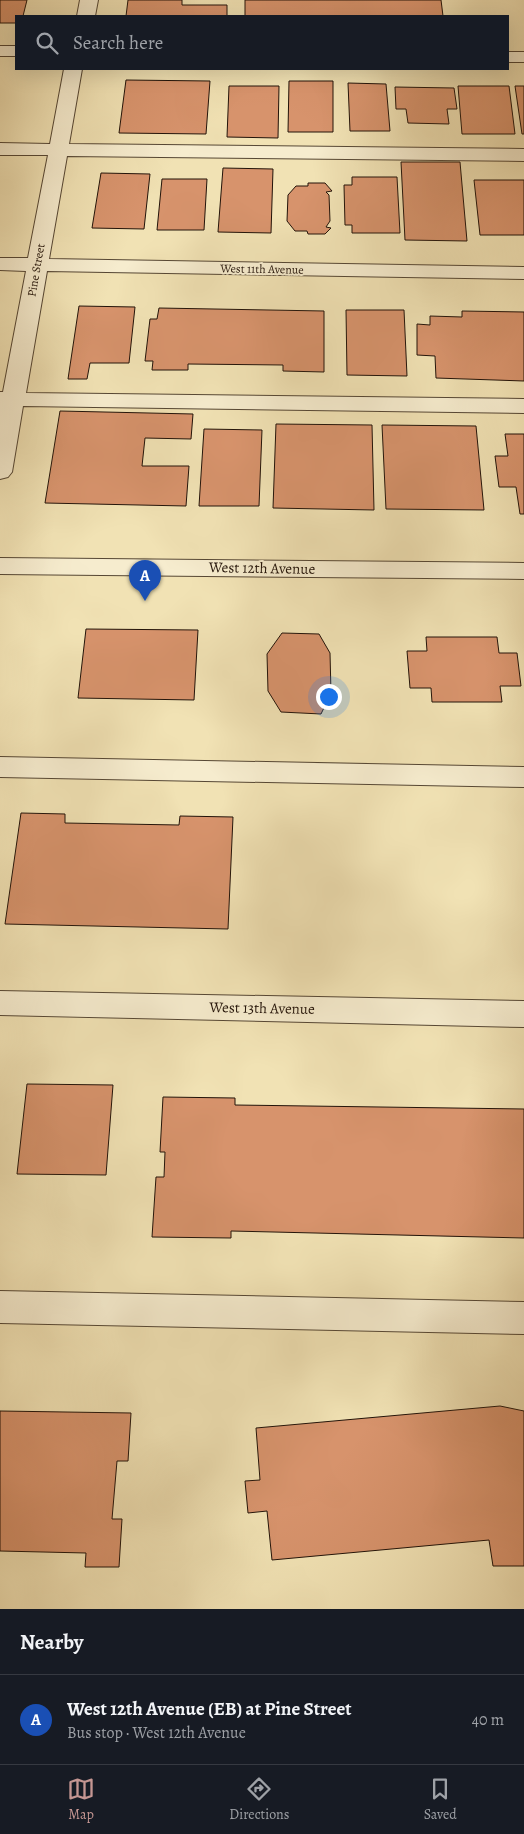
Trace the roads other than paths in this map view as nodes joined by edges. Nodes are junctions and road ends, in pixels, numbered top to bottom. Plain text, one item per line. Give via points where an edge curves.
1 (89, 0) edge
2 (86, 15) edge
3 (0, 51) edge
4 (15, 51) edge
5 (509, 57) edge
6 (524, 57) edge
7 (73, 70) edge
8 (0, 149) edge
9 (58, 150) junction
10 (524, 155) edge
11 (0, 264) edge
12 (38, 265) junction
13 (524, 273) edge
14 (7, 400) edge
15 (524, 406) edge
16 (0, 472) edge
17 (0, 566) edge
18 (524, 571) edge
19 (0, 766) edge
20 (524, 777) edge
21 (0, 1003) edge
22 (524, 1014) edge
23 (0, 1307) edge
24 (524, 1318) edge

1 - 2 street
3 - 4 street
5 - 6 street
7 - 9 street, Pine Street
8 - 9 street
9 - 10 street
9 - 12 street, Pine Street
11 - 12 street, West 11th Avenue
12 - 13 street, West 11th Avenue
12 - 14 street, Pine Street
14 - 15 street
14 - 16 street, Pine Street
17 - 18 street, West 12th Avenue
19 - 20 street
21 - 22 street, West 13th Avenue
23 - 24 street

